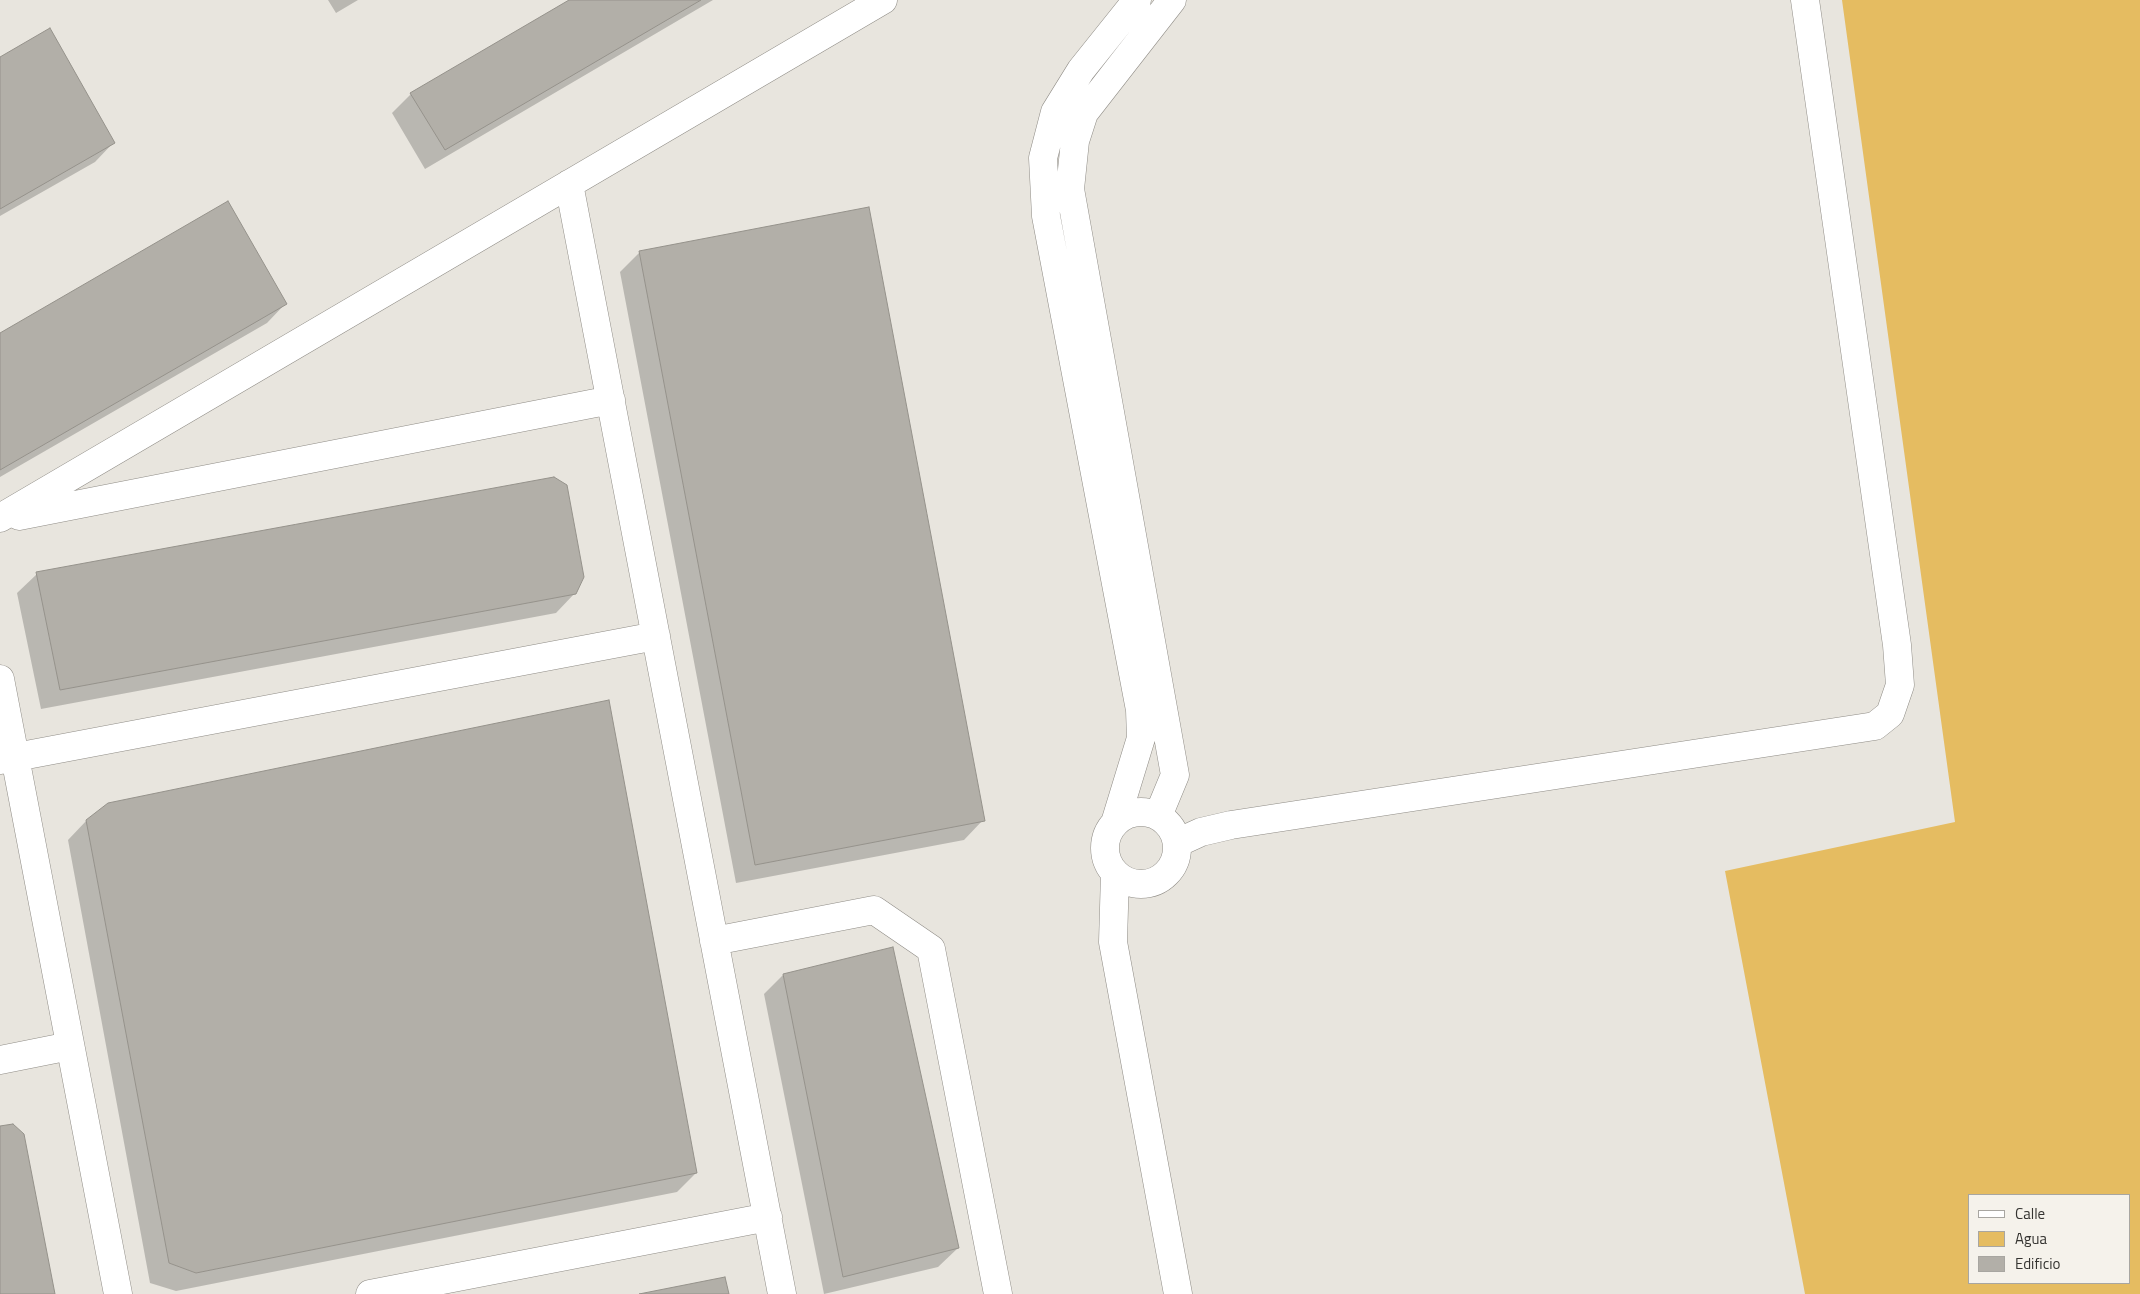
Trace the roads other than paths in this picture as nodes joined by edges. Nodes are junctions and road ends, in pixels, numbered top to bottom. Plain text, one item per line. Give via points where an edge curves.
1 (883, 0) edge
2 (1137, 0) edge
3 (1172, 0) edge
4 (1805, 0) edge
5 (569, 184) junction
6 (611, 400) junction
7 (0, 519) edge
8 (656, 636) junction
9 (0, 680) edge
10 (8, 759) edge
11 (1158, 816) junction
12 (1115, 823) junction
13 (1177, 843) junction
14 (1115, 874) junction
15 (714, 941) junction
16 (70, 1046) junction
17 (0, 1060) edge
18 (768, 1217) junction
19 (118, 1294) edge
20 (370, 1294) edge
21 (782, 1294) edge
22 (998, 1294) edge
23 (1178, 1294) edge

1 - 5 lane
2 - 12 lane via 1081,70 1055,112 1043,158 1046,216 1140,710 1141,738
3 - 11 lane via 1084,113 1075,140 1070,189 1175,775
4 - 13 lane via 1897,645 1900,685 1890,714 1874,726 1231,825 1201,832
5 - 6 lane
5 - 7 lane
6 - 7 lane
6 - 8 lane
8 - 10 lane
8 - 15 lane
9 - 10 lane
10 - 16 lane
11 - 12 lane via 1136,813
11 - 13 lane via 1174,832
12 - 14 lane via 1106,839 1106,857
13 - 14 lane via 1176,860 1167,874 1153,883 1140,885
14 - 23 lane via 1113,942
15 - 18 lane
15 - 22 lane via 874,910 931,949
16 - 17 lane
16 - 19 lane
18 - 20 lane
18 - 21 lane

